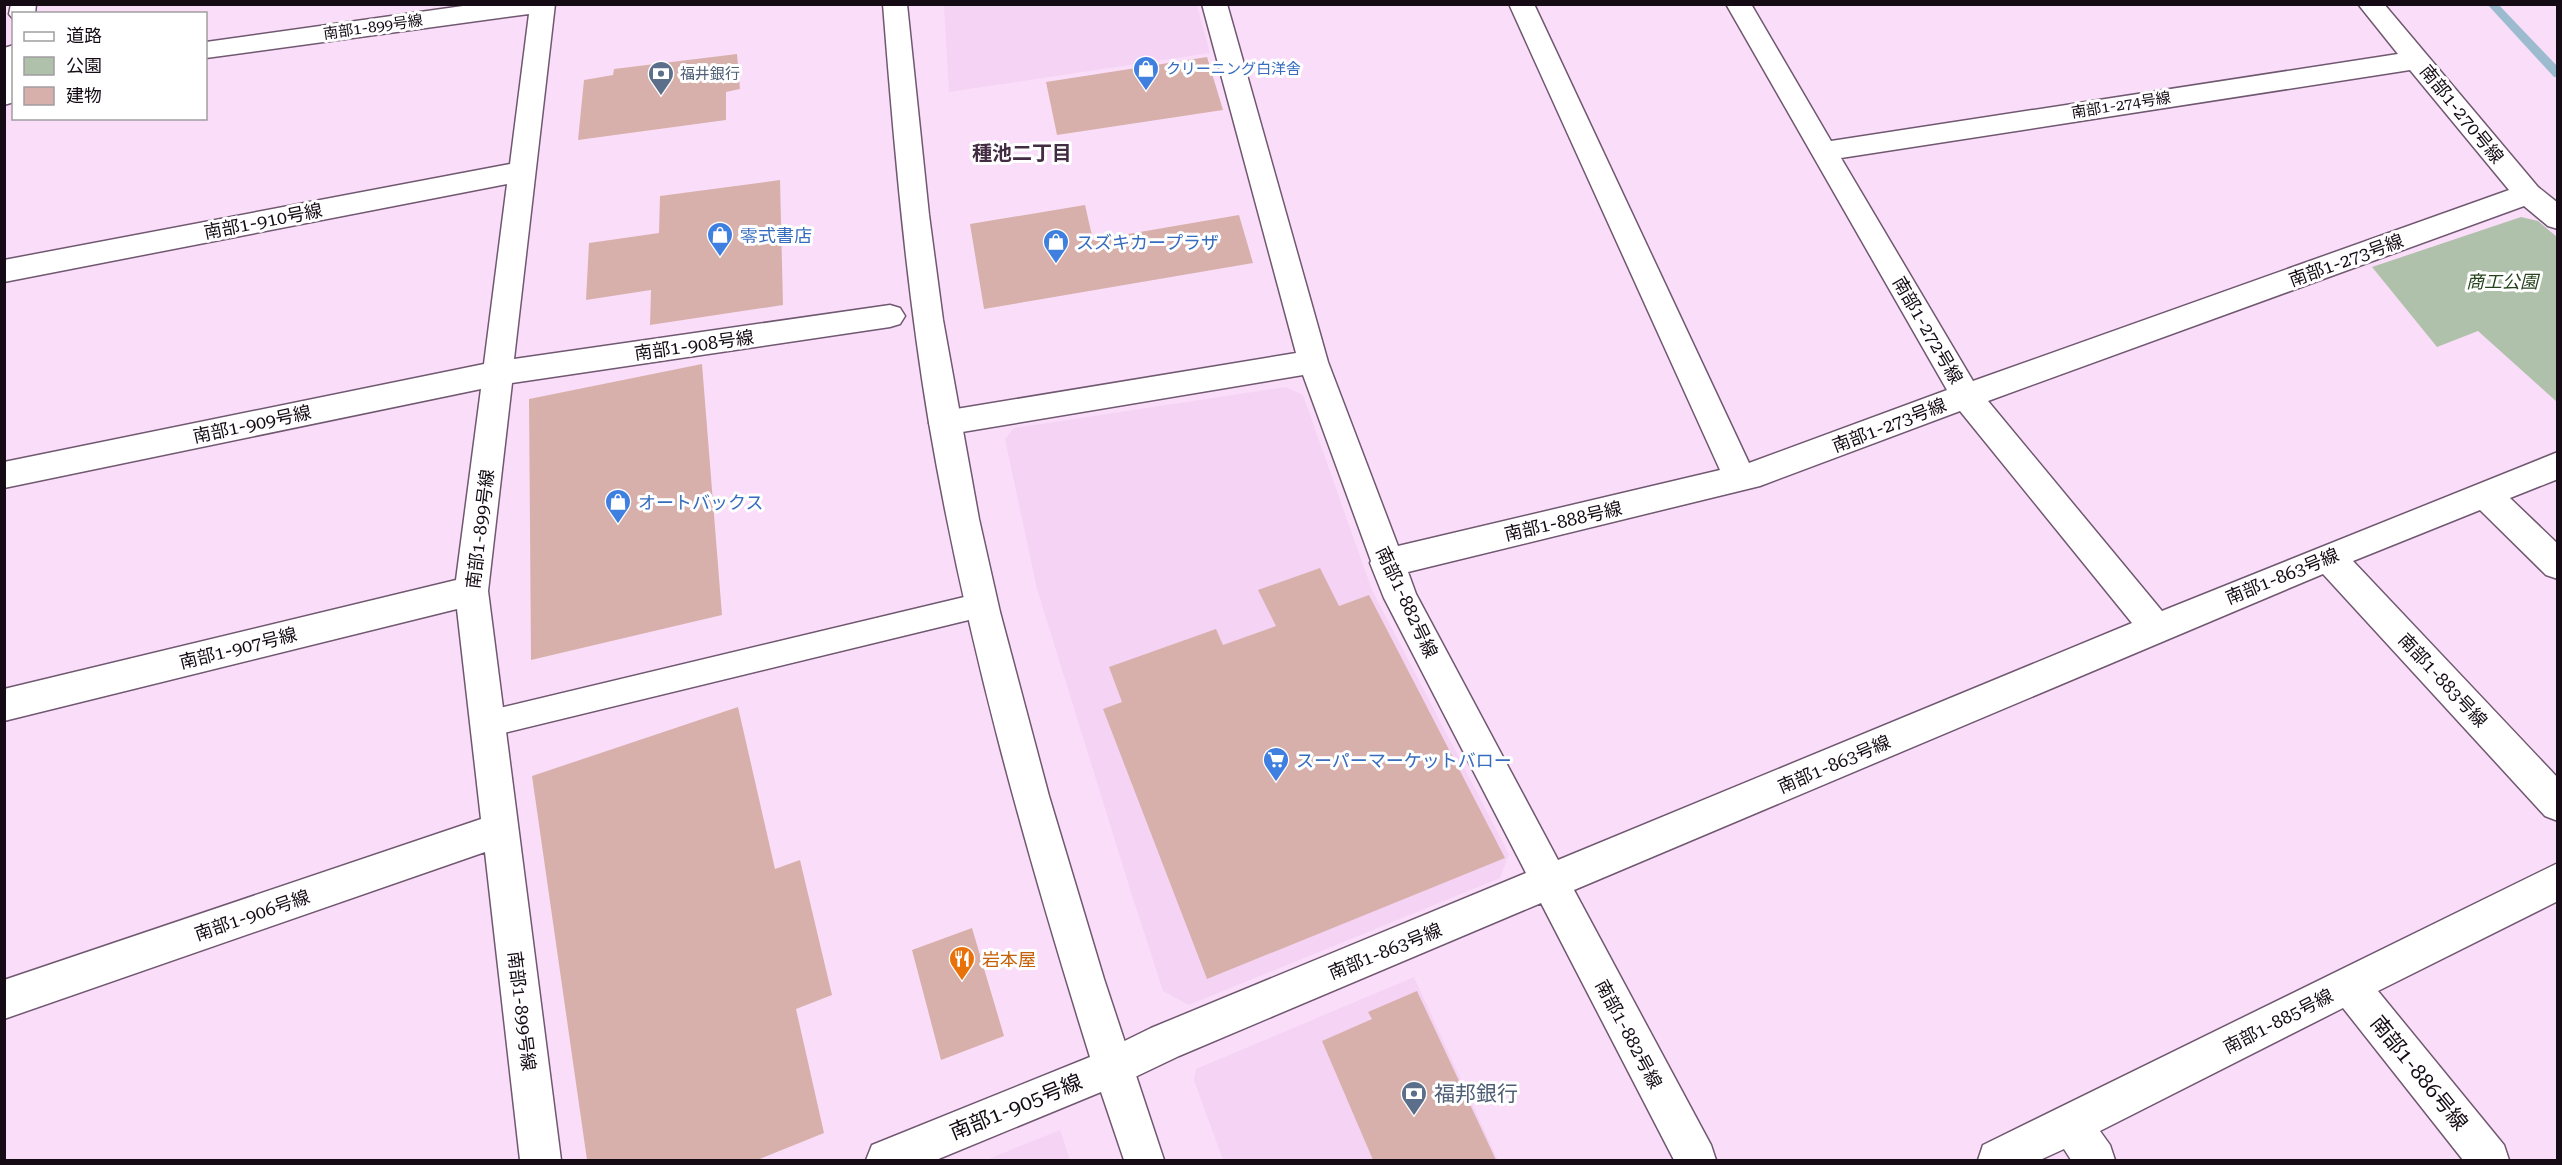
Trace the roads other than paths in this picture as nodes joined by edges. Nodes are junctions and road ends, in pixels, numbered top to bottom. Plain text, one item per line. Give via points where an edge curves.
1 (542, 4) edge
2 (895, 4) edge
3 (1214, 4) edge
4 (1521, 4) edge
5 (1738, 4) edge
6 (2370, 4) edge
7 (207, 50) edge
8 (2417, 60) junction
9 (1825, 151) junction
10 (522, 171) junction
11 (2528, 194) junction
12 (2558, 219) edge
13 (4, 271) edge
14 (890, 316) dead end
15 (1313, 362) junction
16 (499, 373) junction
17 (1966, 396) junction
18 (944, 423) junction
19 (2558, 465) edge
20 (4, 475) edge
21 (1740, 478) junction
22 (2486, 495) junction
23 (2328, 557) junction
24 (1386, 563) junction
25 (2558, 565) edge
26 (471, 591) junction
27 (981, 605) junction
28 (2156, 628) junction
29 (4, 705) edge
30 (487, 724) junction
31 (2558, 804) edge
32 (499, 830) junction
33 (2558, 881) edge
34 (1550, 883) junction
35 (2349, 985) junction
36 (4, 1000) edge
37 (1112, 1068) junction
38 (2071, 1124) junction
39 (541, 1161) edge
40 (887, 1161) edge
41 (1144, 1161) edge
42 (1696, 1161) edge
43 (1998, 1161) edge
44 (2095, 1161) edge
45 (2489, 1161) edge

1 - 7 street, 南部1-899号線
1 - 10 street, 南部1-899号線
2 - 18 street via 917,238
3 - 15 street, 南部1-882号線
4 - 21 street
5 - 9 street, 南部1-272号線
6 - 8 street, 南部1-270号線
8 - 9 street, 南部1-274号線
8 - 11 street, 南部1-270号線
9 - 17 street, 南部1-272号線
10 - 13 street, 南部1-910号線
10 - 16 street, 南部1-899号線
11 - 12 street, 南部1-270号線
11 - 17 street, 南部1-273号線
14 - 16 street, 南部1-908号線
15 - 18 street
15 - 24 street, 南部1-882号線
16 - 20 street, 南部1-909号線
16 - 26 street, 南部1-899号線
17 - 21 street, 南部1-273号線
17 - 28 street, 南部1-272号線
18 - 27 street
19 - 22 street, 南部1-863号線
21 - 24 street, 南部1-888号線
22 - 23 street, 南部1-863号線
22 - 25 street
23 - 28 street, 南部1-863号線
23 - 31 street, 南部1-883号線
24 - 34 street, 南部1-882号線
26 - 29 street, 南部1-907号線
26 - 30 street, 南部1-899号線
27 - 30 lane
27 - 37 street via 1088,995
28 - 34 street, 南部1-863号線
30 - 32 street, 南部1-899号線
32 - 36 street, 南部1-906号線
32 - 39 street, 南部1-899号線
33 - 35 street, 南部1-885号線
34 - 37 street, 南部1-863号線
34 - 42 street, 南部1-882号線
35 - 38 street, 南部1-885号線
35 - 45 street, 南部1-886号線
37 - 40 street, 南部1-905号線
37 - 41 street
38 - 43 street, 南部1-885号線
38 - 44 street

